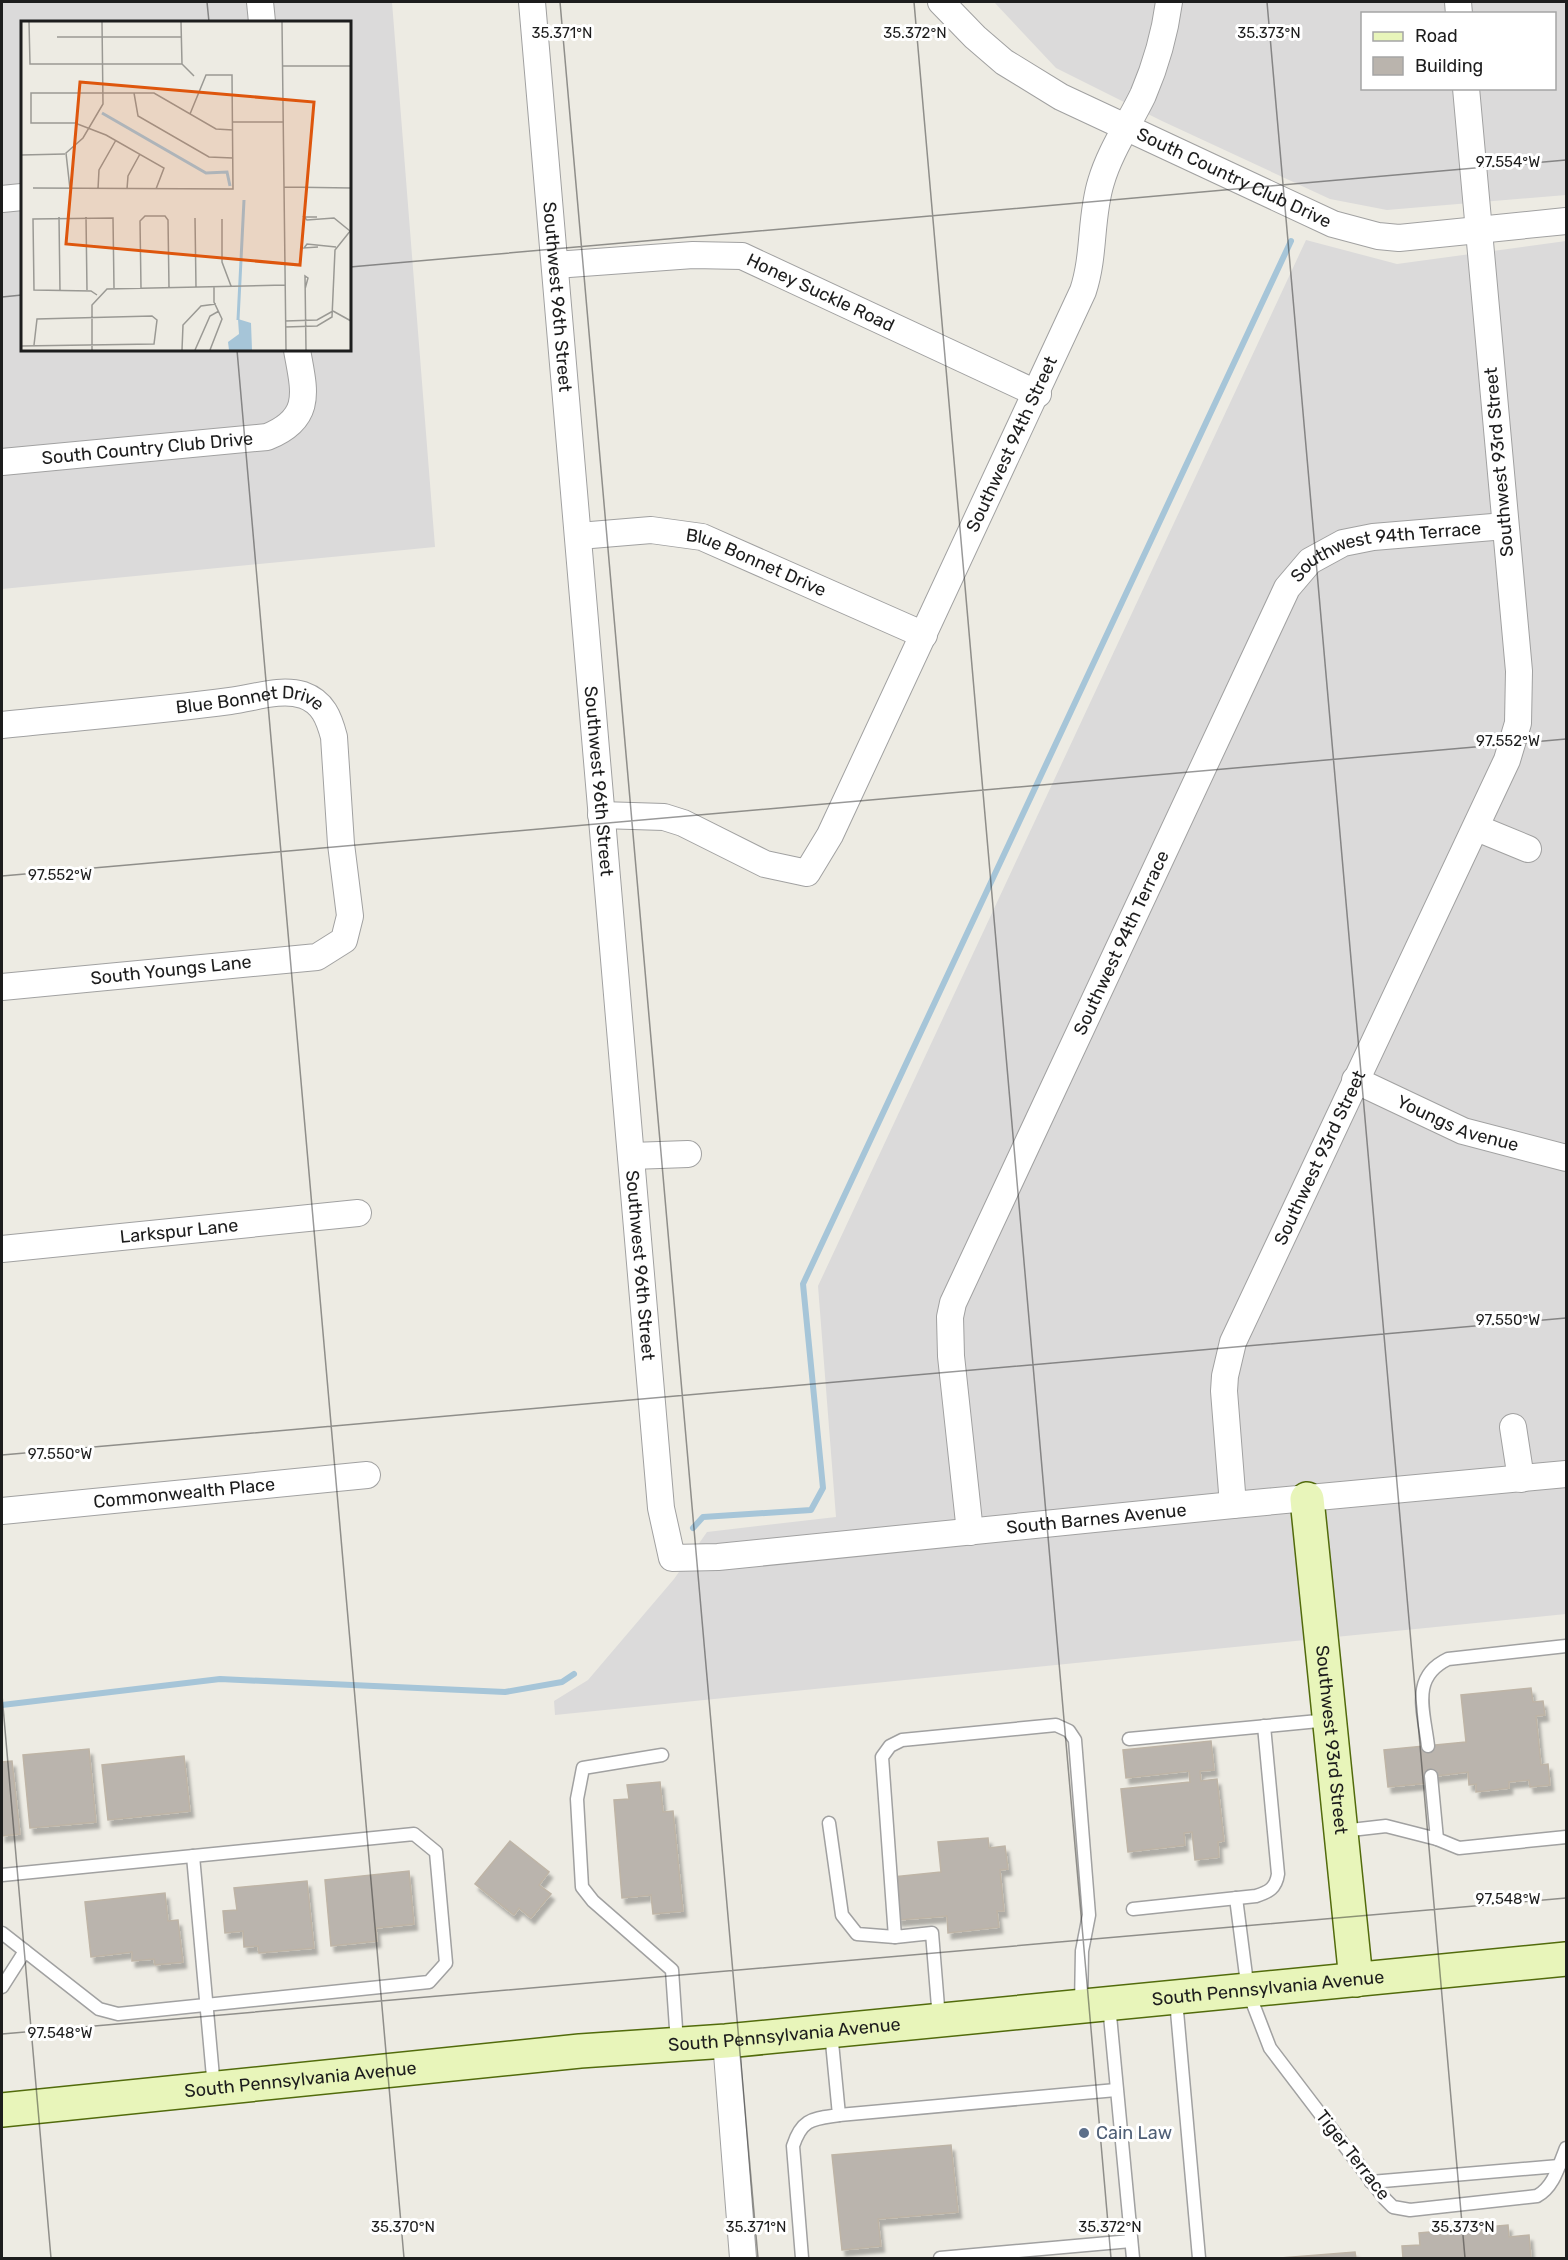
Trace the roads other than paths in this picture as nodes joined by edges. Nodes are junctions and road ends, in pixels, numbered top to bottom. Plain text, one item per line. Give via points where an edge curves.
1 (260, 2) edge
2 (532, 2) edge
3 (941, 2) edge
4 (1169, 2) edge
5 (262, 21) edge
6 (1466, 90) edge
7 (1126, 127) junction
8 (21, 197) edge
9 (2, 199) edge
10 (1566, 221) edge
11 (1479, 229) junction
12 (555, 265) junction
13 (297, 351) edge
14 (1038, 394) junction
15 (2, 462) edge
16 (1505, 526) junction
17 (579, 536) junction
18 (924, 636) junction
19 (2, 725) edge
20 (602, 814) junction
21 (1477, 828) junction
22 (1528, 849) dead end
23 (338, 946) joint
24 (2, 987) edge
25 (1355, 1080) junction
26 (688, 1154) dead end
27 (631, 1156) junction
28 (1566, 1158) edge
29 (358, 1213) dead end
30 (2, 1249) edge
31 (1513, 1426) dead end
32 (1566, 1474) edge
33 (367, 1475) dead end
34 (1521, 1479) junction
35 (1307, 1499) junction
36 (1233, 1504) junction
37 (2, 1511) edge
38 (970, 1532) junction
39 (672, 1558) joint
40 (1566, 1646) edge
41 (1330, 1720) junction
42 (1264, 1726) junction
43 (1129, 1739) dead end
44 (1428, 1746) dead end
45 (663, 1755) dead end
46 (1431, 1776) dead end
47 (829, 1823) dead end
48 (1342, 1831) junction
49 (1566, 1837) edge
50 (1437, 1839) junction
51 (194, 1856) junction
52 (2, 1875) edge
53 (1236, 1898) junction
54 (1133, 1909) dead end
55 (2, 1933) edge
56 (895, 1937) junction
57 (25, 1951) junction
58 (1566, 1959) edge
59 (1356, 1980) junction
60 (2, 1987) edge
61 (1248, 1990) junction
62 (1176, 1998) junction
63 (207, 2005) junction
64 (1094, 2006) junction
65 (939, 2020) junction
66 (831, 2031) junction
67 (726, 2041) junction
68 (678, 2044) junction
69 (214, 2088) junction
70 (1116, 2090) junction
71 (2, 2110) edge
72 (839, 2115) junction
73 (1566, 2148) edge
74 (1558, 2166) junction
75 (1371, 2182) junction
76 (1131, 2241) junction
77 (743, 2259) edge
78 (802, 2259) edge
79 (940, 2259) edge
80 (1133, 2259) edge
81 (1199, 2259) edge

1 - 5 street
2 - 12 street, Southwest 96th Street
3 - 7 street, South Country Club Drive via 1004,62 1061,97
4 - 7 street, Southwest 94th Street via 1147,83
6 - 11 street, Southwest 93rd Street
7 - 11 street, South Country Club Drive via 1304,211 1360,232 1399,238
7 - 14 street, Southwest 94th Street via 1100,185 1089,273
8 - 9 street
10 - 11 street, South Country Club Drive
11 - 16 street, Southwest 93rd Street
12 - 14 street, Honey Suckle Road via 693,255 742,256
12 - 17 street, Southwest 96th Street
13 - 15 street, South Country Club Drive via 305,393 302,404 289,426 267,437
14 - 18 street, Southwest 94th Street
16 - 21 street, Southwest 93rd Street via 1519,671 1518,723 1507,760
16 - 38 street, Southwest 94th Terrace via 1343,543 1310,561 1287,588 953,1303 951,1356
17 - 18 street, Blue Bonnet Drive via 651,530 702,537
17 - 20 street, Southwest 96th Street
18 - 20 street, Southwest 94th Street via 830,835 807,873 765,864 664,817
19 - 23 street, Blue Bonnet Drive via 284,692 315,700 330,720 334,737 350,916 347,933
20 - 27 street, Southwest 96th Street
21 - 22 street
21 - 25 street, Southwest 93rd Street
23 - 24 street, South Youngs Lane via 317,957
25 - 28 street, Youngs Avenue via 1463,1131
25 - 36 street, Southwest 93rd Street via 1229,1356 1224,1414
26 - 27 street
27 - 39 street, Southwest 96th Street via 662,1508
29 - 30 street, Larkspur Lane
31 - 34 street
32 - 34 street, South Barnes Avenue
33 - 37 street, Commonwealth Place
34 - 35 street, South Barnes Avenue
35 - 36 street, South Barnes Avenue
35 - 41 main road, Southwest 93rd Street
36 - 38 street, South Barnes Avenue
38 - 39 street, South Barnes Avenue via 718,1557
40 - 44 lane via 1448,1659 1438,1664 1422,1685
41 - 42 lane
41 - 48 main road, Southwest 93rd Street
42 - 43 lane
42 - 53 lane via 1278,1874 1268,1892
45 - 68 lane via 583,1768 577,1798 582,1887 672,1970
46 - 50 lane
47 - 56 lane via 842,1915 857,1934
48 - 50 lane via 1386,1826
48 - 59 main road, Southwest 93rd Street
49 - 50 lane via 1459,1848
51 - 52 lane
51 - 63 lane
51 - 63 lane via 414,1834 436,1852 446,1963 429,1982
53 - 54 lane
53 - 61 lane, Tiger Terrace
55 - 57 lane
56 - 64 lane via 882,1757 890,1746 902,1740 1056,1725 1069,1731 1075,1740 1089,1915 1082,1951
56 - 65 lane via 932,1933
57 - 60 lane
57 - 63 lane via 99,2009 118,2014
58 - 59 main road, South Pennsylvania Avenue
59 - 61 main road, South Pennsylvania Avenue
61 - 62 main road, South Pennsylvania Avenue
61 - 75 lane, Tiger Terrace via 1270,2048
62 - 64 main road, South Pennsylvania Avenue
62 - 81 lane
63 - 69 lane
64 - 65 main road, South Pennsylvania Avenue
64 - 70 lane
65 - 66 main road, South Pennsylvania Avenue
66 - 67 main road, South Pennsylvania Avenue
66 - 72 lane
67 - 68 main road, South Pennsylvania Avenue
67 - 77 street
68 - 69 main road, South Pennsylvania Avenue
69 - 71 main road, South Pennsylvania Avenue
70 - 72 lane
70 - 76 lane
72 - 78 lane via 810,2120 798,2130 793,2146
73 - 74 lane, Tiger Terrace
74 - 75 lane
74 - 75 lane, Tiger Terrace via 1546,2190 1537,2196 1460,2205 1401,2209 1385,2199
76 - 79 lane
76 - 80 lane

